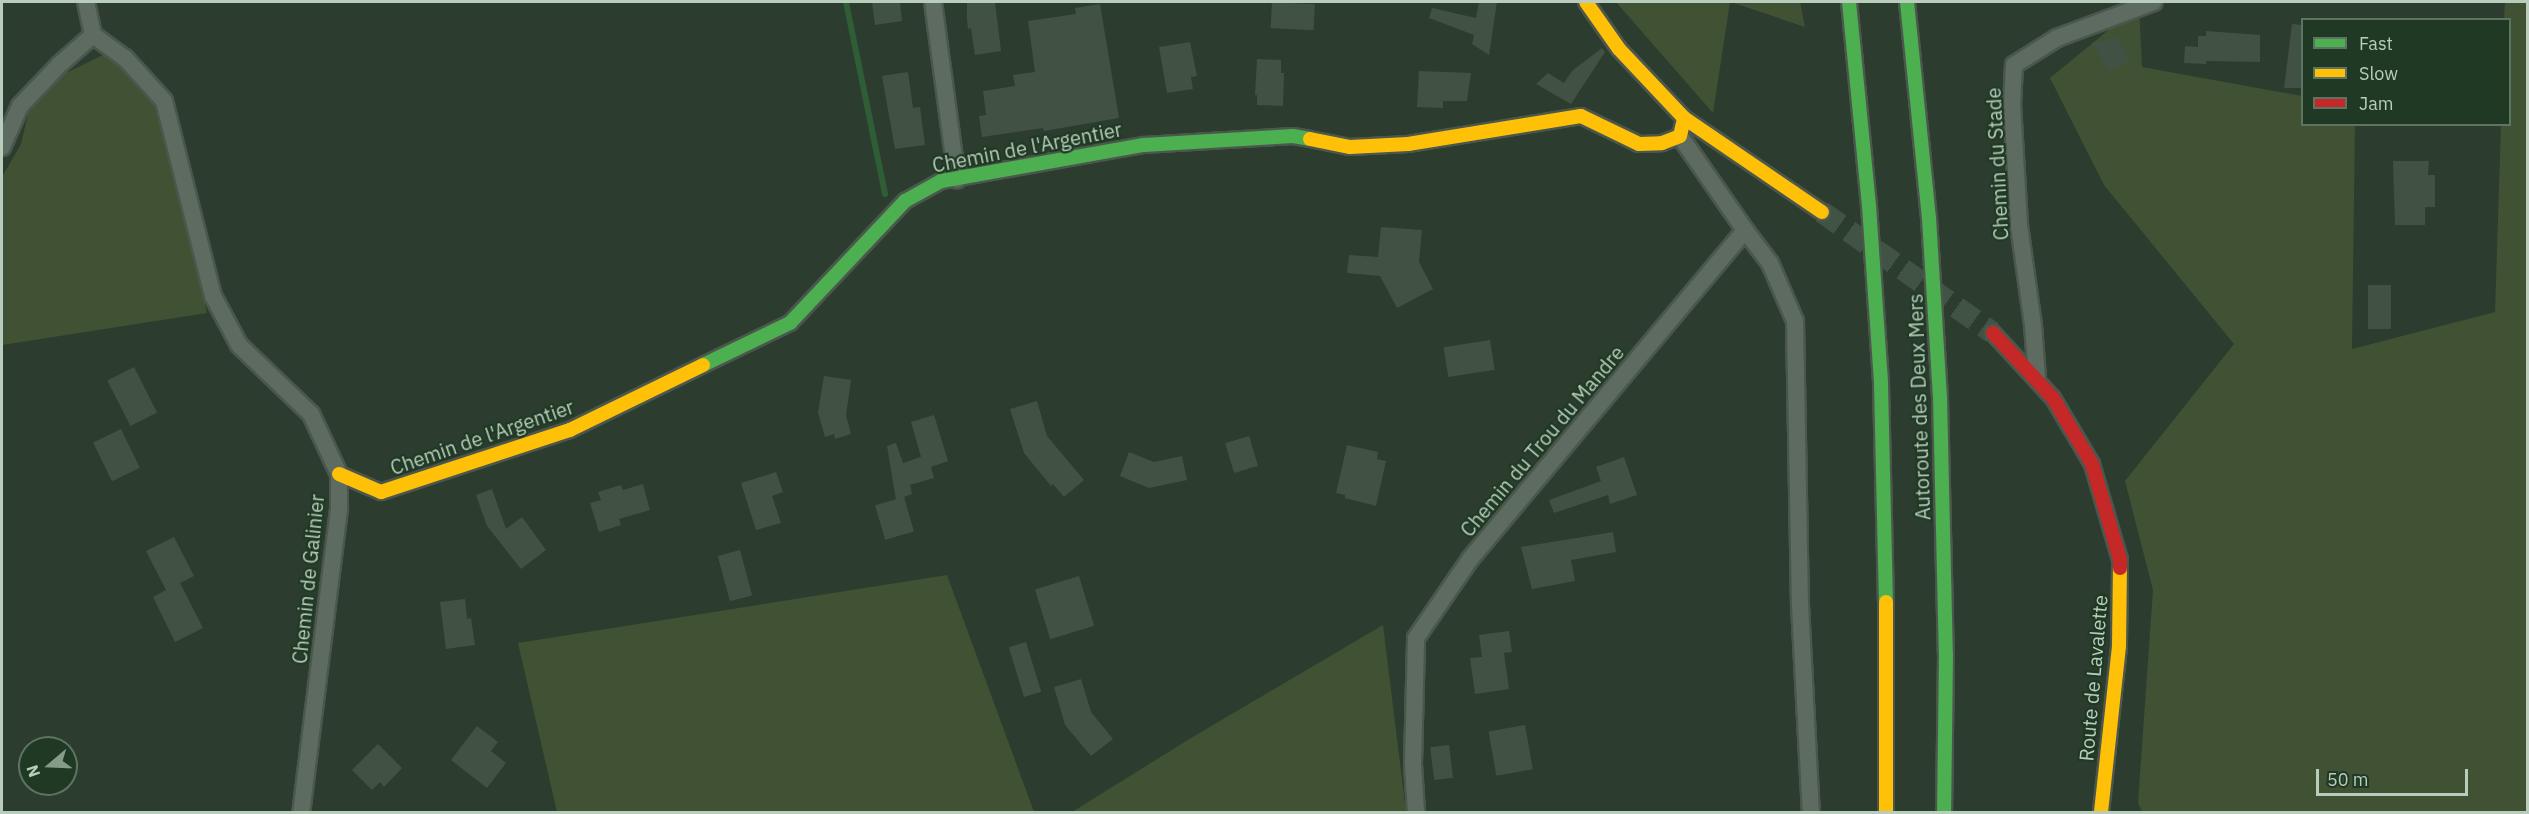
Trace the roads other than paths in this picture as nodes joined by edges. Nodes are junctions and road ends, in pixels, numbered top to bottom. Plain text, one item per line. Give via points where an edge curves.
1 (86, 2) edge
2 (933, 2) edge
3 (1586, 2) edge
4 (1849, 2) edge
5 (1907, 2) edge
6 (2154, 2) edge
7 (93, 35) junction
8 (1684, 118) junction
9 (1680, 136) junction
10 (2, 147) edge
11 (957, 178) junction
12 (1822, 212) tunnel mouth
13 (1745, 230) junction
14 (1994, 333) tunnel mouth
15 (2037, 378) junction
16 (339, 474) junction
17 (301, 813) edge
18 (1416, 813) edge
19 (1812, 813) edge
20 (1886, 813) edge
21 (1944, 813) edge
22 (2102, 813) edge

1 - 7 street
2 - 11 street
3 - 8 main road via 1619,49
4 - 20 main road, Autoroute des Deux Mers via 1881,384
5 - 21 main road, Autoroute des Deux Mers via 1929,218 1940,397 1946,654
6 - 15 street, Chemin du Stade via 2057,38 2014,65 2012,105 2019,225
7 - 10 street via 20,106
7 - 16 street, Chemin de Galinier via 125,58 164,100 213,296 239,345 311,414
8 - 9 main road
8 - 12 main road
9 - 11 main road, Chemin de l'Argentier via 1662,143 1639,144 1581,116 1408,144 1350,147 1293,136 1144,145
9 - 13 street
11 - 16 main road, Chemin de l'Argentier via 926,186 905,201 790,323 570,430 381,492
13 - 18 street, Chemin du Trou du Mandre via 1472,558 1416,638
13 - 19 street via 1770,263 1795,321 1800,605
14 - 15 main road, Route de Lavalette
15 - 22 main road, Route de Lavalette via 2092,464 2120,560 2119,646
16 - 17 street, Chemin de Galinier via 339,509

